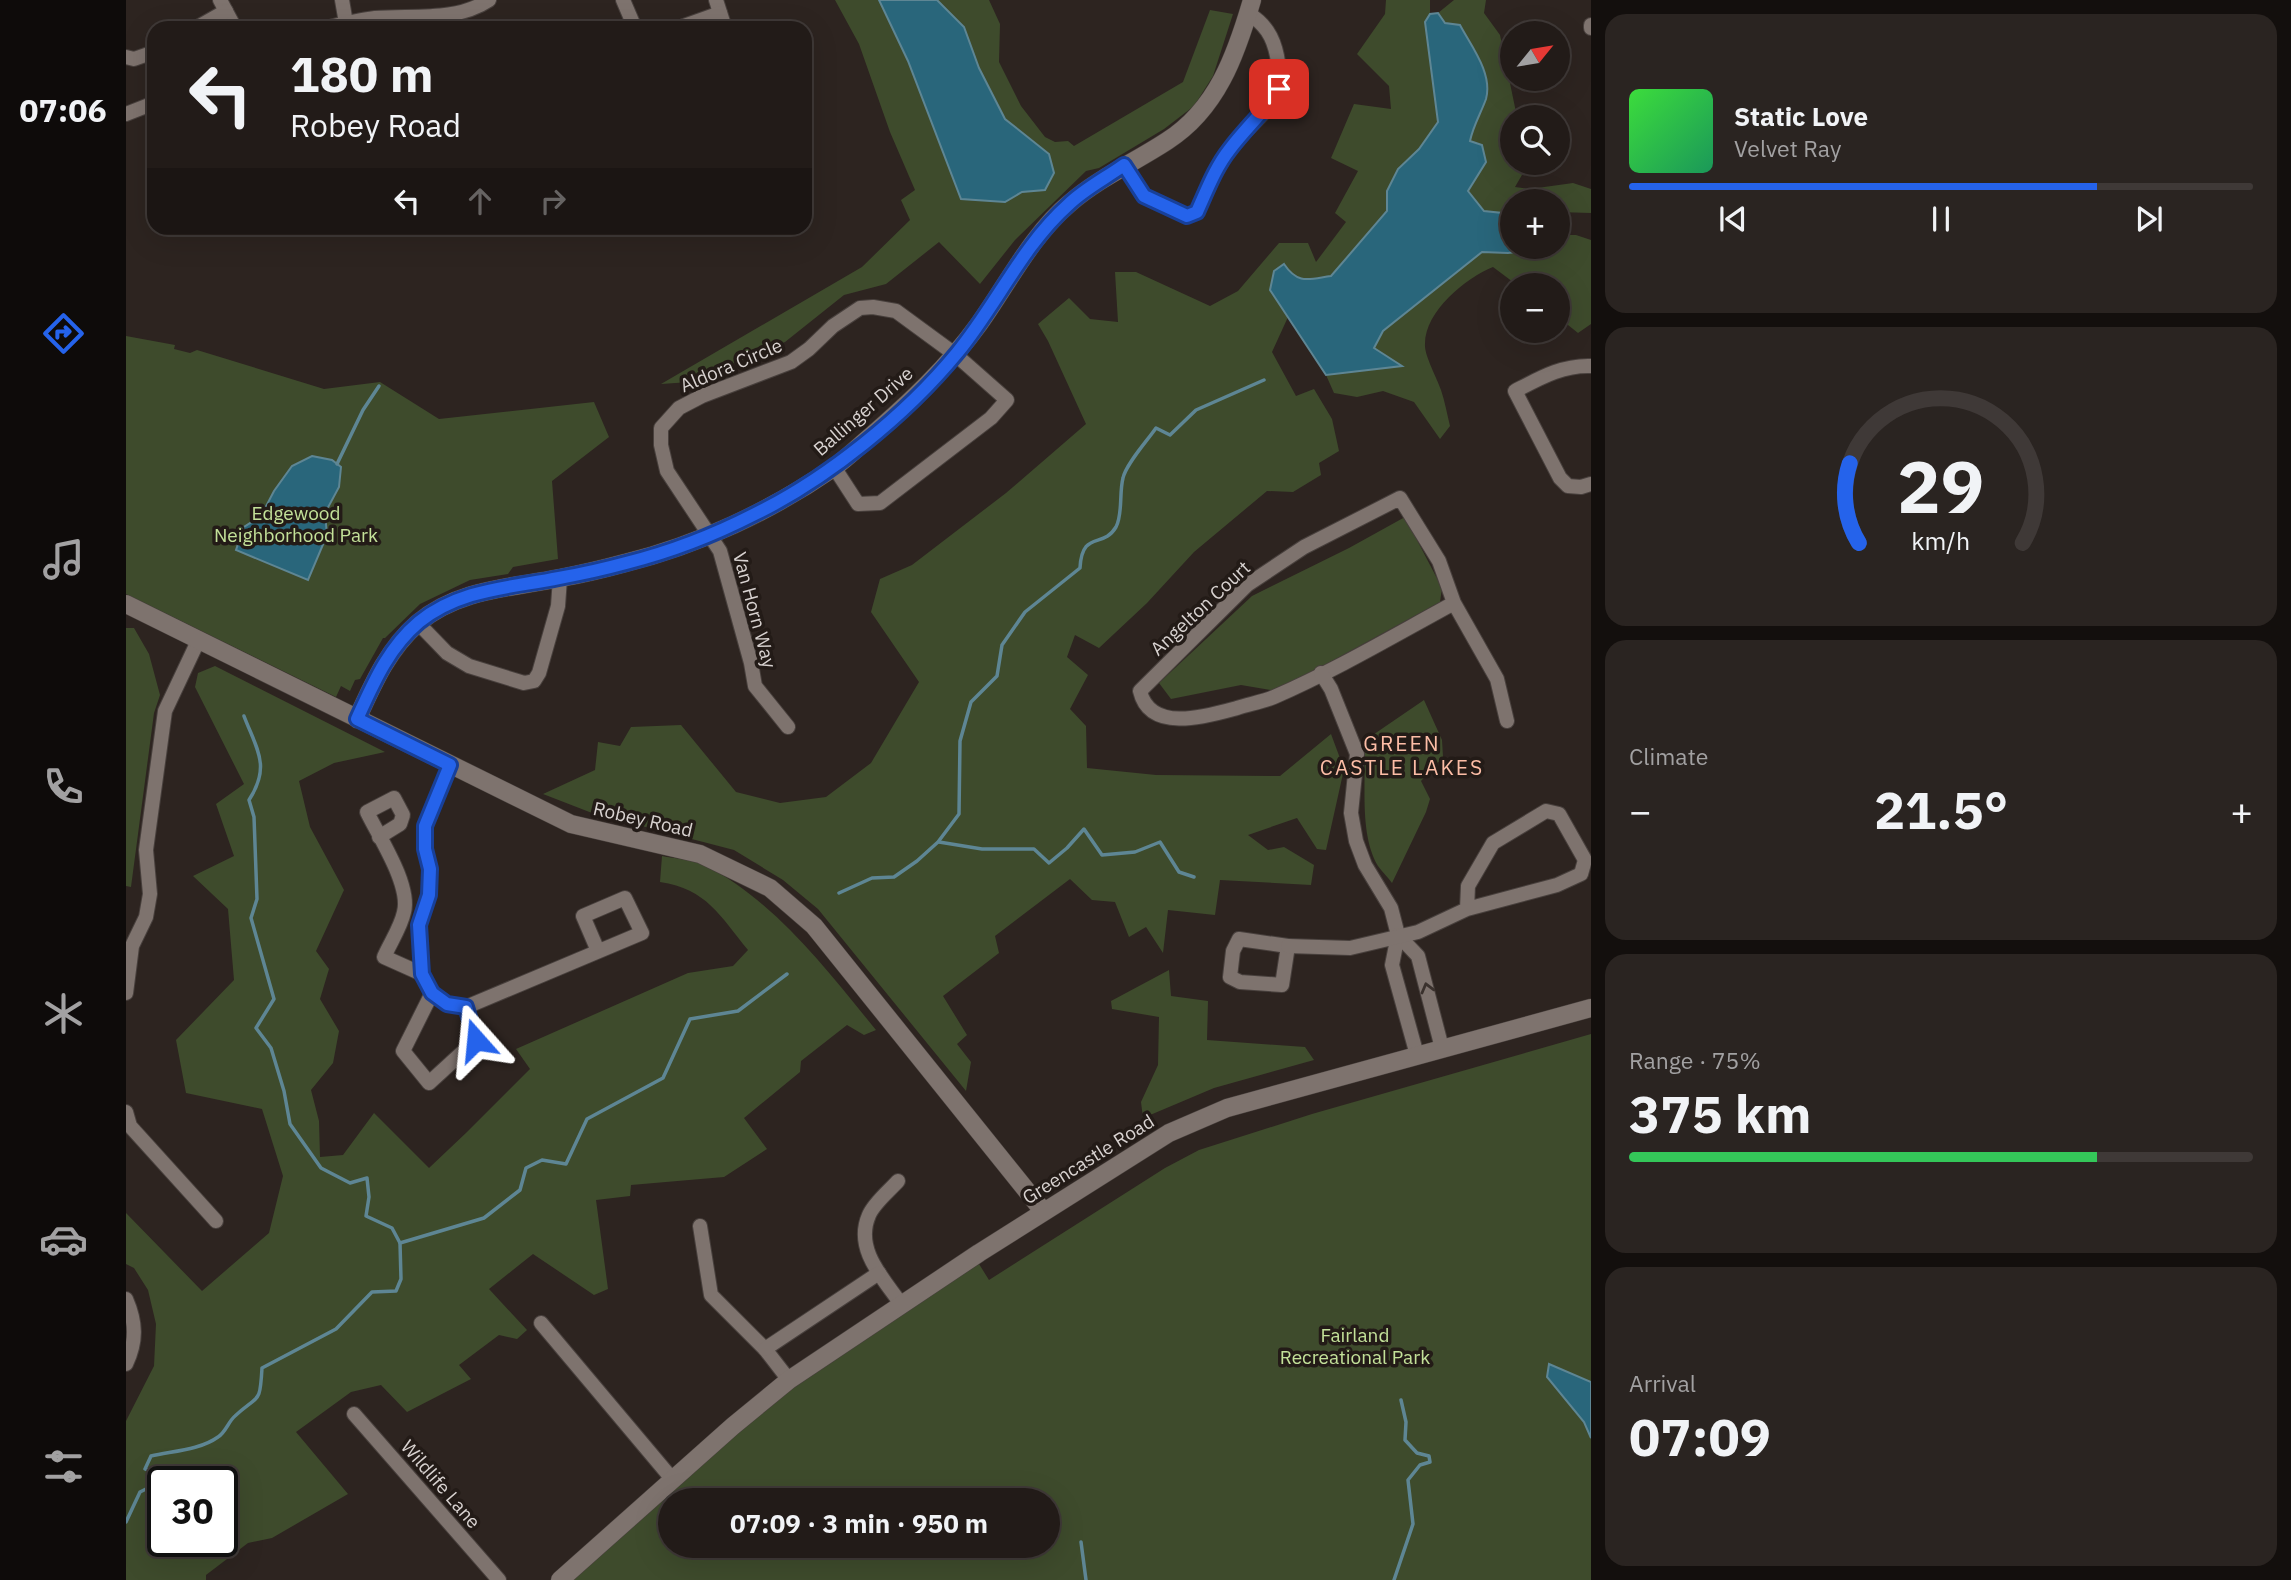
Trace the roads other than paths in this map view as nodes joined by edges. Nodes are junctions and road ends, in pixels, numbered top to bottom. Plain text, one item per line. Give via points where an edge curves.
1 (342, 0) edge
2 (489, 0) edge
3 (623, 0) edge
4 (223, 5) edge
5 (718, 6) edge
6 (1250, 6) edge
7 (204, 21) edge
8 (231, 21) edge
9 (346, 21) edge
10 (357, 21) edge
11 (632, 21) edge
12 (691, 21) edge
13 (147, 54) edge
14 (126, 57) edge
15 (147, 106) edge
16 (126, 114) edge
17 (1124, 165) junction
18 (956, 355) junction
19 (1591, 366) edge
20 (834, 467) junction
21 (1591, 484) edge
22 (710, 535) junction
23 (560, 578) junction
24 (1454, 603) junction
25 (126, 604) edge
26 (418, 623) junction
27 (199, 639) junction
28 (1321, 673) junction
29 (357, 719) junction
30 (1507, 720) dead end
31 (788, 727) dead end
32 (450, 765) junction
33 (379, 837) dead end
34 (1467, 909) junction
35 (1398, 935) junction
36 (1288, 946) junction
37 (598, 951) dead end
38 (422, 974) junction
39 (126, 993) edge
40 (432, 993) junction
41 (466, 1007) junction
42 (1591, 1008) edge
43 (1442, 1048) junction
44 (1417, 1055) junction
45 (126, 1112) edge
46 (898, 1181) dead end
47 (1044, 1211) junction
48 (216, 1221) dead end
49 (699, 1226) dead end
50 (878, 1273) junction
51 (126, 1299) edge
52 (901, 1304) junction
53 (541, 1323) dead end
54 (765, 1349) junction
55 (126, 1364) edge
56 (789, 1380) junction
57 (354, 1414) dead end
58 (673, 1480) junction
59 (499, 1580) edge
60 (559, 1580) edge

1 - 9 street
2 - 10 street via 475,9 432,17
3 - 11 street
4 - 7 street
4 - 8 street
5 - 12 street
6 - 17 street, Ballinger Drive via 1222,83 1202,113 1169,140
6 - 17 street via 1275,44 1279,89 1215,171 1197,212 1187,216 1144,196
13 - 14 street
15 - 16 street
17 - 18 street, Ballinger Drive via 1069,203 1046,227
18 - 20 street, Ballinger Drive
18 - 20 street, Aldora Circle via 1007,400 991,418 880,503 858,504
18 - 22 street, Aldora Circle via 896,311 860,308 791,362 679,408 661,428 667,471
19 - 21 street via 1554,371 1515,391 1560,478 1568,486
20 - 22 street, Ballinger Drive
22 - 23 street, Ballinger Drive via 628,563
22 - 31 street, Van Horn Way via 720,551 755,686
23 - 26 street, Ballinger Drive via 468,595
23 - 26 street via 558,606 534,681 524,684 469,666 447,653
24 - 28 street, Angelton Court
24 - 28 street, Angelton Court via 1439,561 1401,498 1304,547 1247,585 1140,691 1155,713 1172,719 1201,718 1272,698
24 - 30 street, Angelton Court via 1497,679
25 - 27 street, Robey Road
26 - 29 street, Ballinger Drive via 394,647
27 - 29 street, Robey Road
27 - 39 street via 165,711 146,850 150,894 146,917 132,946
28 - 35 street via 1357,754 1351,813 1356,841 1391,908
29 - 32 street, Robey Road
32 - 38 street via 425,826 430,869 429,895 419,925
32 - 47 street, Robey Road via 571,824 699,854 770,888 814,926
33 - 38 street via 405,890 405,912 384,957
34 - 34 street via 1468,886 1493,843 1546,811 1559,814 1585,860 1581,874
34 - 35 street via 1418,932
35 - 36 street via 1350,948
43 -> 35 street via 1418,956
35 - 44 street via 1392,965
36 - 36 street via 1239,939 1230,977 1282,985
37 - 41 street
38 - 40 street
40 - 41 street via 447,1004
40 - 41 street via 403,1051 429,1083 476,1040
42 - 43 street, Greencastle Road
43 - 44 street, Greencastle Road
44 - 47 street, Greencastle Road via 1227,1108 1169,1133
45 - 48 street via 130,1126
46 - 50 street via 869,1214 864,1244
47 - 52 street, Greencastle Road
49 - 54 street via 711,1295
50 - 52 street
50 - 54 street
51 - 55 street via 133,1315 134,1348
52 - 56 street, Greencastle Road
53 - 58 street
54 - 56 street
56 - 58 street, Greencastle Road
57 - 59 street, Wildlife Lane
58 - 60 street, Greencastle Road

